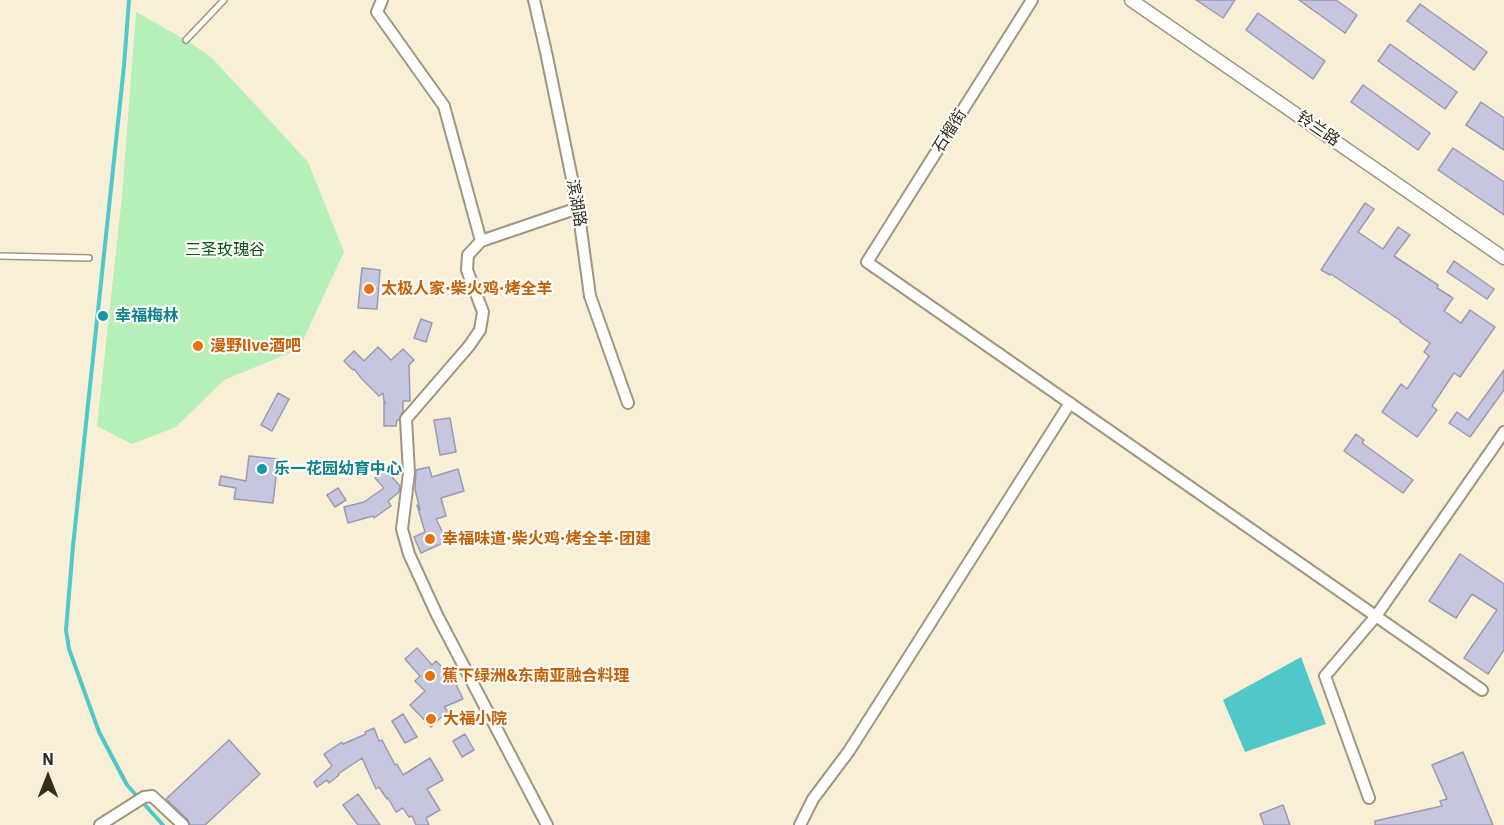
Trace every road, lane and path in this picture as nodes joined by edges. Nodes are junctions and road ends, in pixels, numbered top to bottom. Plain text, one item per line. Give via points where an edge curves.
1 (224, 0) edge
2 (382, 0) edge
3 (534, 0) edge
4 (1032, 0) edge
5 (1131, 0) edge
6 (186, 40) dead end
7 (578, 208) junction
8 (482, 242) junction
9 (0, 256) edge
10 (88, 258) dead end
11 (1504, 258) edge
12 (1070, 403) junction
13 (628, 404) dead end
14 (1504, 432) edge
15 (1376, 616) junction
16 (1482, 690) dead end
17 (1369, 798) dead end
18 (176, 822) edge
19 (100, 825) edge
20 (547, 825) edge
21 (800, 825) edge

1 - 6 lane
2 - 8 street via 376,12 444,106
3 - 7 street, 滨湖路
4 - 12 street, 石榴街 via 867,262
5 - 11 street, 铃兰路
7 - 8 street
7 - 13 street, 滨湖路 via 590,296
8 - 20 street via 468,255 466,270 483,312 480,330 406,419 409,473 402,530 438,615
9 - 10 lane
12 - 15 street
12 - 21 street via 849,751 813,799
14 - 15 street
15 - 16 street
15 - 17 street via 1325,676
18 - 19 street via 152,795

